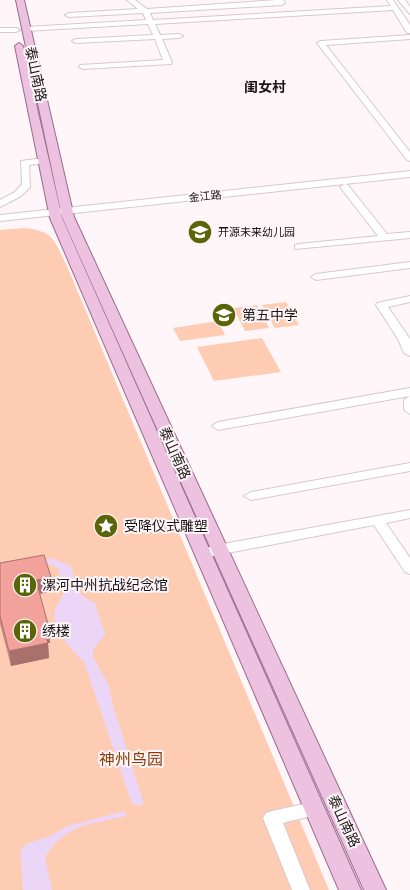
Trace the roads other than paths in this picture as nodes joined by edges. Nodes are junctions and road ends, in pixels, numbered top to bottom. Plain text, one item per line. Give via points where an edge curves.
1 (10, 0) edge
2 (20, 0) edge
3 (130, 0) edge
4 (280, 0) edge
5 (390, 0) edge
6 (401, 0) edge
7 (146, 10) junction
8 (397, 10) junction
9 (410, 12) edge
10 (69, 15) dead end
11 (151, 22) junction
12 (21, 29) junction
13 (0, 30) edge
14 (410, 30) edge
15 (179, 36) dead end
16 (157, 37) junction
17 (410, 37) edge
18 (76, 42) dead end
19 (84, 67) dead end
20 (45, 142) junction
21 (410, 158) edge
22 (43, 161) junction
23 (410, 174) edge
24 (410, 180) edge
25 (344, 187) junction
26 (279, 191) junction
27 (0, 204) edge
28 (61, 215) junction
29 (0, 218) edge
30 (0, 224) edge
31 (410, 235) edge
32 (384, 238) junction
33 (299, 247) dead end
34 (410, 265) edge
35 (316, 277) dead end
36 (410, 299) edge
37 (410, 353) edge
38 (410, 392) edge
39 (410, 400) edge
40 (410, 410) edge
41 (218, 426) dead end
42 (410, 467) edge
43 (251, 496) dead end
44 (410, 514) edge
45 (378, 520) junction
46 (218, 549) junction
47 (202, 552) junction
48 (410, 569) edge
49 (313, 808) junction
50 (301, 890) edge
51 (350, 890) edge
52 (375, 890) edge

1 - 12 main road, 泰山南路
2 - 12 main road, 泰山南路
3 - 7 street
4 - 7 street via 282,3
5 - 8 street
6 - 9 street
7 - 10 street
7 - 11 street
8 - 9 street
8 - 11 street
8 - 14 street
11 - 12 street
11 - 16 street
12 - 13 street
12 - 20 main road, 泰山南路
15 - 16 street
16 - 18 street
16 - 19 street via 168,62
17 - 21 street via 321,43
20 - 22 main road, 泰山南路
20 - 28 main road, 泰山南路
22 - 27 street via 24,163 27,185
22 - 28 main road, 泰山南路
23 - 26 street, 金江路
24 - 25 street, 金江路
25 - 26 street, 金江路
25 - 32 street
26 - 28 street, 金江路
28 - 29 street, 金江路
28 - 30 street, 金江路
28 - 46 main road, 泰山南路
28 - 47 main road, 泰山南路
31 - 32 street
32 - 33 street
34 - 35 street
36 - 37 street via 381,305
38 - 41 street
39 - 40 street
42 - 43 street
44 - 45 street
45 - 46 street
45 - 48 street
46 - 47 street
46 - 52 main road, 泰山南路
47 - 49 main road, 泰山南路
49 - 50 street via 272,818
49 - 51 main road, 泰山南路

